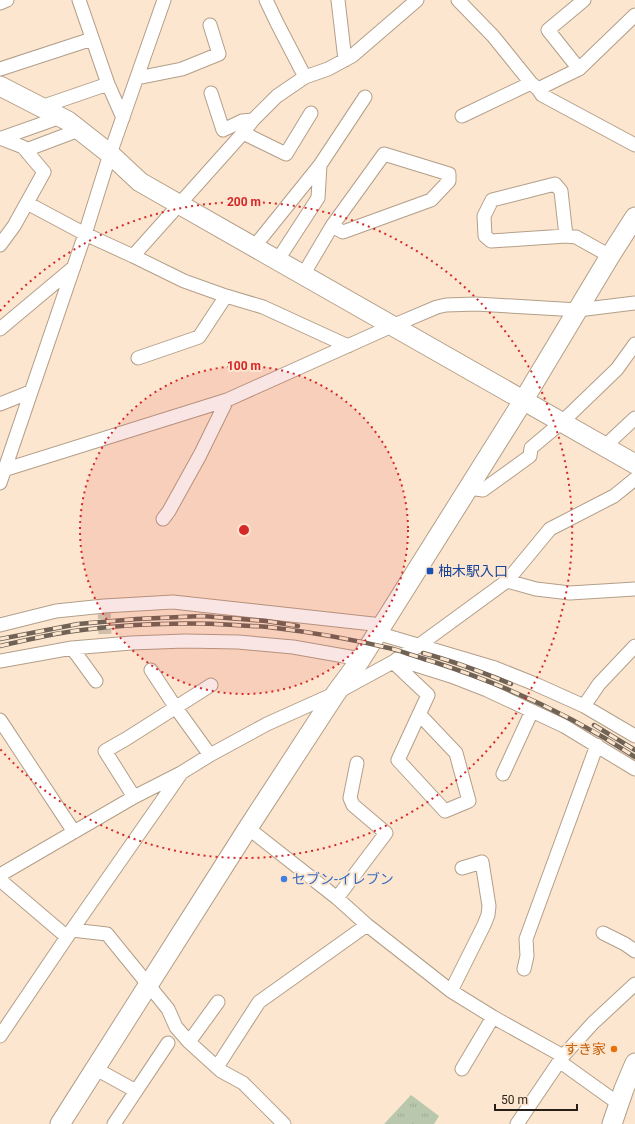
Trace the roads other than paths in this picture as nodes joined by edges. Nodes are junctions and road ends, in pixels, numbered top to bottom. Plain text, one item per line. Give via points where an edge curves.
1 (7, 0) edge
2 (79, 0) edge
3 (164, 0) edge
4 (266, 0) edge
5 (338, 0) edge
6 (417, 0) edge
7 (458, 0) edge
8 (584, 0) edge
9 (0, 3) edge
10 (635, 15) edge
11 (210, 25) dead end
12 (92, 39) junction
13 (346, 60) junction
14 (0, 69) edge
15 (579, 69) junction
16 (137, 78) junction
17 (305, 78) junction
18 (108, 84) junction
19 (0, 86) edge
20 (535, 86) junction
21 (211, 93) dead end
22 (365, 97) dead end
23 (41, 107) junction
24 (311, 113) dead end
25 (462, 116) dead end
26 (61, 117) junction
27 (123, 118) junction
28 (253, 120) junction
29 (79, 130) junction
30 (243, 133) junction
31 (1, 138) edge
32 (635, 145) edge
33 (26, 150) junction
34 (110, 154) junction
35 (320, 165) junction
36 (26, 203) junction
37 (179, 204) junction
38 (635, 217) edge
39 (332, 226) junction
40 (85, 234) junction
41 (566, 236) junction
42 (0, 245) edge
43 (254, 247) junction
44 (133, 256) junction
45 (610, 256) junction
46 (278, 261) junction
47 (74, 267) junction
48 (303, 275) junction
49 (226, 296) junction
50 (635, 303) edge
51 (578, 310) junction
52 (392, 326) junction
53 (0, 329) edge
54 (635, 344) edge
55 (348, 346) junction
56 (138, 358) dead end
57 (30, 392) junction
58 (227, 400) junction
59 (523, 401) junction
60 (0, 404) edge
61 (635, 418) edge
62 (562, 422) junction
63 (604, 447) junction
64 (635, 464) edge
65 (2, 470) edge
66 (635, 479) edge
67 (0, 483) edge
68 (468, 488) junction
69 (163, 519) dead end
70 (507, 581) junction
71 (635, 589) edge
72 (0, 625) edge
73 (379, 629) junction
74 (418, 646) junction
75 (635, 646) edge
76 (72, 648) junction
77 (361, 659) junction
78 (0, 661) edge
79 (394, 661) junction
80 (151, 670) dead end
81 (96, 681) dead end
82 (211, 685) dead end
83 (336, 693) junction
84 (584, 706) junction
85 (176, 708) junction
86 (532, 711) junction
87 (419, 714) junction
88 (0, 720) edge
89 (635, 736) edge
90 (598, 746) junction
91 (210, 755) junction
92 (357, 763) dead end
93 (635, 769) edge
94 (181, 773) junction
95 (503, 774) dead end
96 (134, 797) junction
97 (248, 828) junction
98 (74, 832) junction
99 (462, 868) dead end
100 (0, 875) edge
101 (0, 880) edge
102 (337, 898) junction
103 (367, 925) junction
104 (603, 933) dead end
105 (70, 934) junction
106 (635, 951) edge
107 (524, 969) dead end
108 (635, 984) edge
109 (149, 985) junction
110 (451, 991) junction
111 (218, 1002) dead end
112 (493, 1017) junction
113 (0, 1036) edge
114 (189, 1042) junction
115 (168, 1043) dead end
116 (561, 1058) junction
117 (635, 1063) edge
118 (217, 1067) junction
119 (96, 1069) junction
120 (462, 1069) dead end
121 (136, 1091) junction
122 (619, 1104) junction
123 (60, 1124) edge
124 (114, 1124) edge
125 (284, 1124) edge
126 (517, 1124) edge
127 (612, 1124) edge

1 - 9 street
2 - 12 street
3 - 16 street
4 - 17 street
5 - 13 street
6 - 13 street
7 - 20 street via 493,36
8 - 15 street via 548,30
10 - 15 street
11 - 16 street via 219,54 182,69
12 - 14 street
12 - 18 street
13 - 17 street
15 - 20 street
16 - 27 street
17 - 28 street via 277,96
18 - 23 street
18 - 27 street
19 - 23 street
20 - 25 street
20 - 32 street via 542,95
21 - 28 street via 223,130
22 - 35 street
23 - 26 street
24 - 30 street via 286,154
26 - 29 street
26 - 31 street
27 - 34 street
28 - 30 street
29 - 33 street
29 - 34 street
30 - 37 street
31 - 33 street via 23,146
33 - 36 street via 44,172
34 - 37 street via 140,182
34 - 40 street
35 - 43 street
35 - 46 street via 318,198
36 - 40 street
36 - 42 street
37 - 43 street
37 - 44 street
38 - 45 street
39 - 39 street via 384,154 450,174 449,181 431,200 343,232
39 - 48 street
40 - 44 street
40 - 47 street
41 - 41 street via 492,241 484,236 484,216 492,200 556,184 562,191
41 - 45 street via 576,237
43 - 46 street
44 - 49 street via 184,281
45 - 51 street
46 - 48 street
47 - 53 street
47 - 57 street
48 - 52 street
49 - 55 street via 263,307
49 - 56 street via 199,337
50 - 51 street
51 - 52 street via 476,304 446,305
51 - 59 street
52 - 55 street
52 - 59 street
54 - 62 street via 617,369
55 - 58 street
57 - 60 street
57 - 65 street
58 - 65 street
58 - 69 street via 200,455
59 - 62 street
59 - 68 street
61 - 63 street
62 - 63 street
62 - 68 street via 531,448 530,456 483,490
63 - 64 street
65 - 67 street
66 - 70 street via 614,496 550,529
68 - 73 street
70 - 71 street via 536,590 570,593
70 - 74 street
72 - 73 street via 56,611 173,602
73 - 74 street
73 - 77 street
74 - 79 street
74 - 84 street via 495,668
75 - 84 street via 599,684
76 - 77 street via 106,640 131,643 238,642 293,647
76 - 78 street
76 - 81 street
77 - 83 street
79 - 83 street
79 - 86 street via 465,682
79 - 87 street via 428,695
80 - 85 street
82 - 85 street
83 - 91 street via 267,724
83 - 97 street
84 - 89 street
85 - 91 street
85 - 96 street via 105,751
86 - 90 street
86 - 95 street
87 - 87 street via 456,753 469,801 445,811 398,760
88 - 98 street
90 - 93 street
90 - 107 street via 526,940 527,956
91 - 94 street
92 - 102 street via 350,798 386,833
94 - 96 street
94 - 105 street
96 - 98 street
97 - 102 street
97 - 109 street
98 - 100 street
99 - 110 street via 482,862 489,906 484,925
101 - 105 street
102 - 103 street
103 - 110 street
103 - 118 street via 259,1002
104 - 106 street
105 - 109 street via 107,934
105 - 113 street
108 - 116 street via 593,1023
109 - 114 street via 168,1009 176,1027
109 - 119 street
110 - 112 street
111 - 114 street
112 - 116 street
112 - 120 street
114 - 118 street
115 - 121 street
116 - 122 street
116 - 126 street
117 - 122 street
118 - 125 street via 243,1083
119 - 121 street
119 - 123 street
121 - 124 street
122 - 127 street

